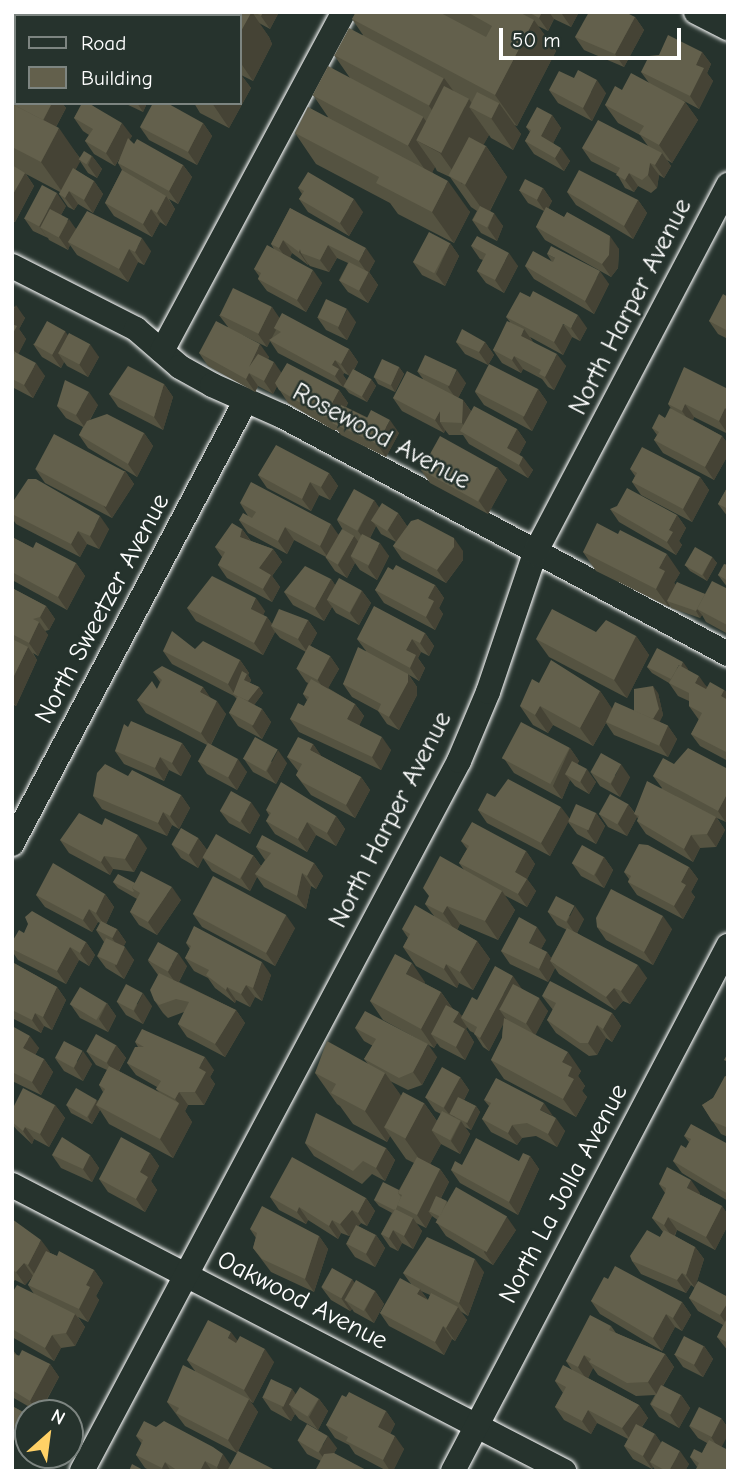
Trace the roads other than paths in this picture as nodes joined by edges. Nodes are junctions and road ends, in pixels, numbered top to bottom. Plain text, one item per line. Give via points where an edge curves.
1 (344, 12) edge
2 (696, 12) edge
3 (728, 28) edge
4 (728, 185) edge
5 (12, 266) edge
6 (162, 351) junction
7 (246, 400) junction
8 (535, 553) junction
9 (728, 654) edge
10 (12, 844) edge
11 (728, 946) edge
12 (12, 1185) edge
13 (186, 1274) junction
14 (476, 1425) junction
15 (82, 1471) edge
16 (453, 1471) edge
17 (564, 1471) edge

1 - 6 street
2 - 3 street
4 - 8 street, North Harper Avenue
5 - 6 street, Rosewood Avenue via 136,329
6 - 7 street, Rosewood Avenue via 180,367
7 - 8 street, Rosewood Avenue
7 - 10 street, North Sweetzer Avenue
8 - 9 street, Rosewood Avenue
8 - 13 street, North Harper Avenue via 488,692 459,761
11 - 14 street, North La Jolla Avenue
12 - 13 street, Oakwood Avenue
13 - 14 street, Oakwood Avenue
13 - 15 street, North Harper Avenue
14 - 16 street, North La Jolla Avenue
14 - 17 street, Oakwood Avenue

